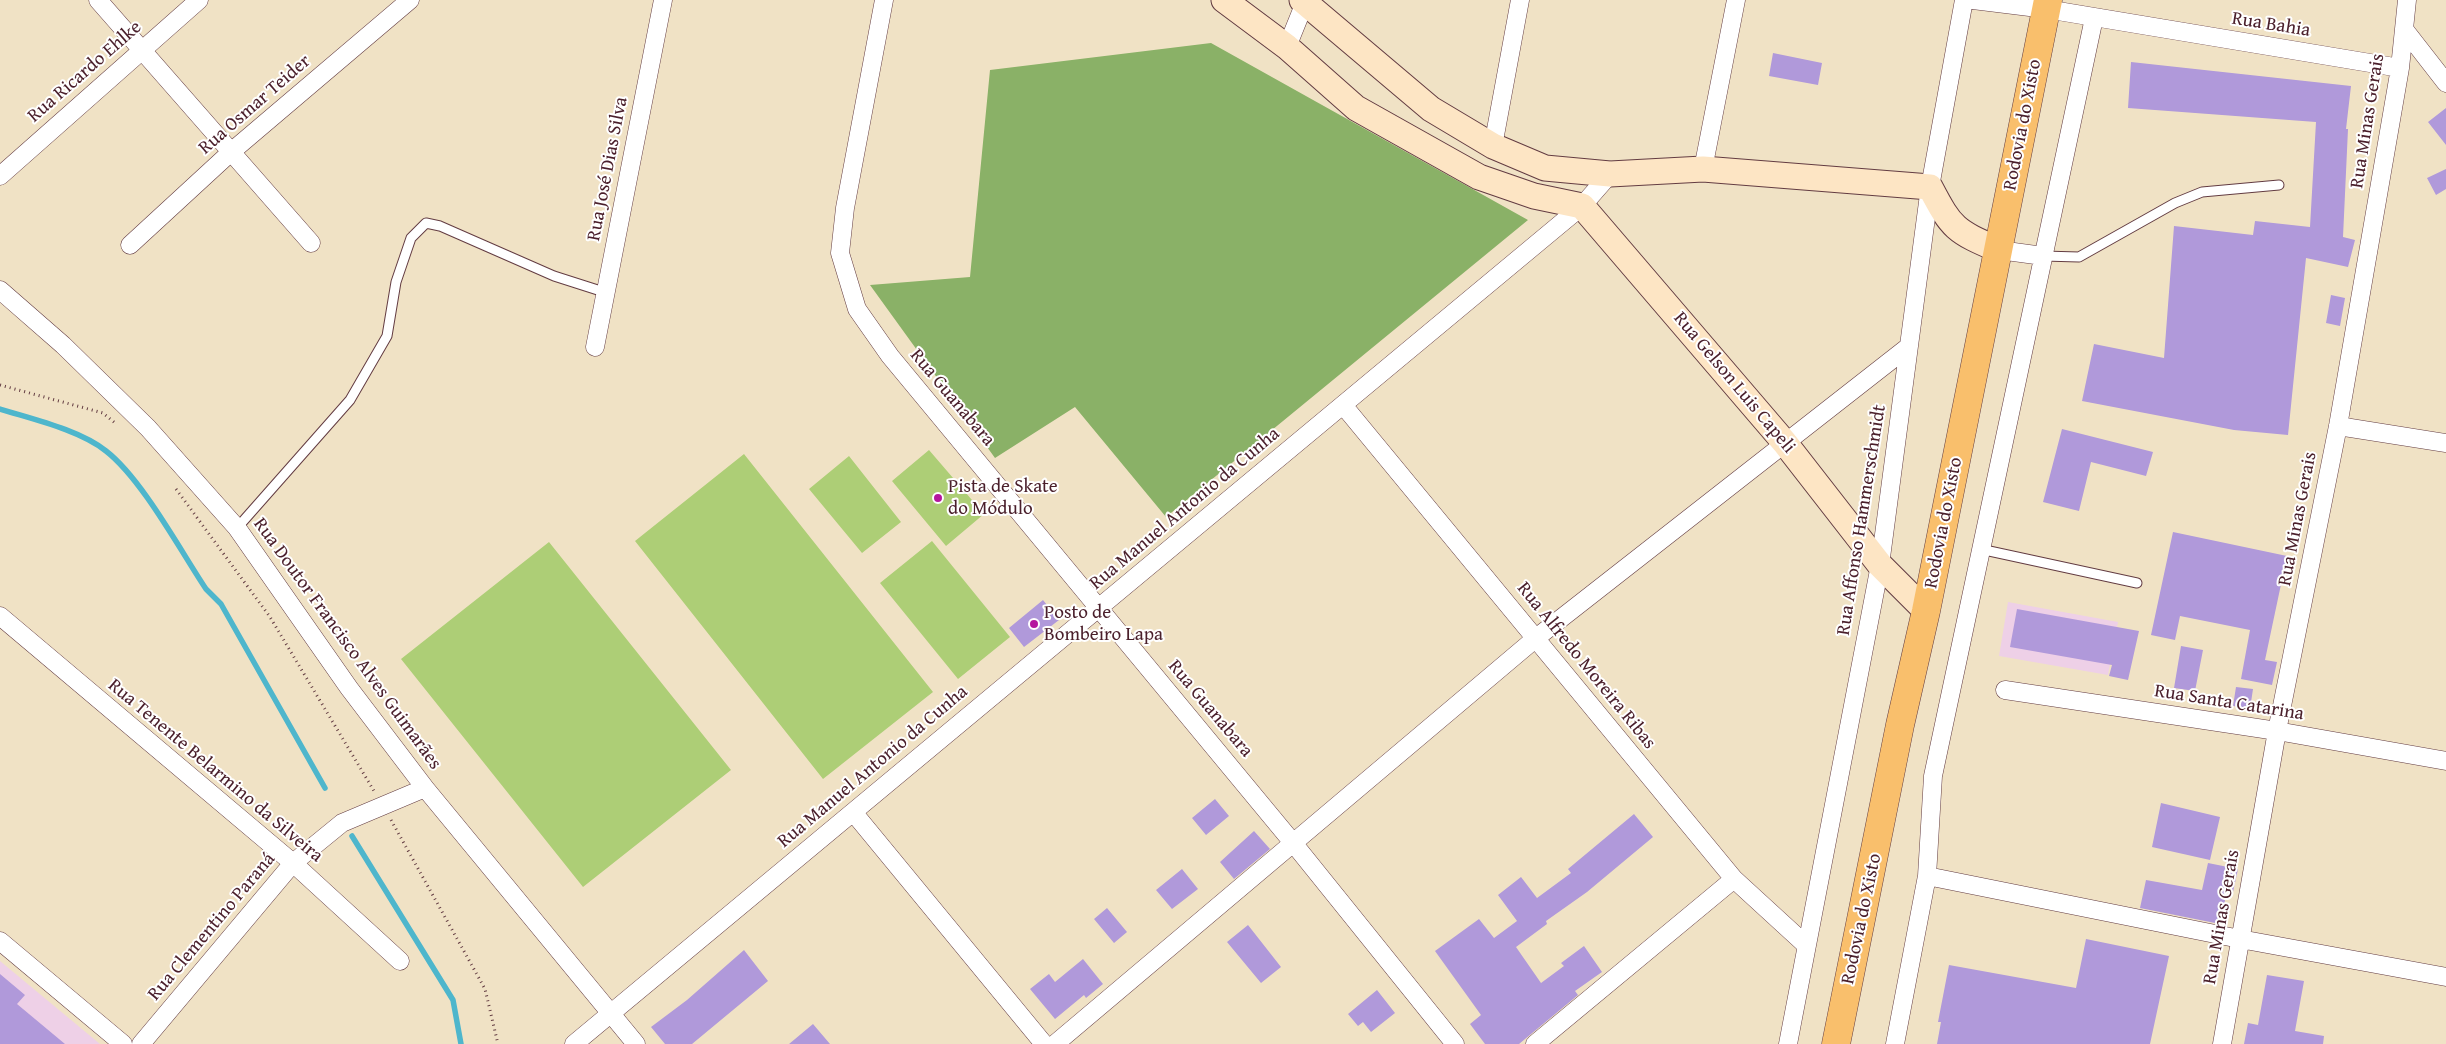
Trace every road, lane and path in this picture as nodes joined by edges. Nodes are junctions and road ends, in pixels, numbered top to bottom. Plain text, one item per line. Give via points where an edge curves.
1 (98, 0) edge
2 (199, 0) edge
3 (410, 0) edge
4 (663, 0) edge
5 (884, 0) edge
6 (1224, 0) edge
7 (1520, 0) edge
8 (1736, 0) edge
9 (1964, 0) edge
10 (1973, 0) edge
11 (2407, 0) edge
12 (1304, 1) edge
13 (2047, 4) edge
14 (2094, 18) junction
15 (2404, 28) junction
16 (1287, 47) junction
17 (143, 50) junction
18 (2400, 68) junction
19 (2446, 83) edge
20 (1493, 146) junction
21 (231, 152) junction
22 (1703, 169) junction
23 (1610, 174) junction
24 (0, 176) edge
25 (2279, 185) dead end
26 (1930, 187) junction
27 (1582, 206) junction
28 (311, 243) dead end
29 (130, 244) dead end
30 (1999, 250) junction
31 (2043, 256) junction
32 (0, 290) edge
33 (604, 292) junction
34 (595, 347) dead end
35 (1908, 347) junction
36 (0, 385) edge
37 (1342, 405) junction
38 (118, 425) dead end
39 (2338, 426) junction
40 (1786, 443) junction
41 (2446, 443) edge
42 (171, 481) dead end
43 (237, 528) junction
44 (1980, 548) junction
45 (1880, 565) junction
46 (2137, 583) dead end
47 (1098, 608) junction
48 (1926, 611) junction
49 (0, 616) edge
50 (1536, 638) junction
51 (2005, 690) dead end
52 (2277, 731) junction
53 (2446, 761) edge
54 (425, 788) junction
55 (382, 805) junction
56 (853, 812) junction
57 (1294, 844) junction
58 (293, 863) junction
59 (1927, 876) junction
60 (1734, 879) junction
61 (2240, 939) junction
62 (0, 941) edge
63 (1806, 945) junction
64 (400, 961) dead end
65 (2446, 977) edge
66 (1844, 1000) junction
67 (610, 1012) junction
68 (123, 1044) edge
69 (142, 1044) edge
70 (498, 1044) edge
71 (574, 1044) edge
72 (636, 1044) edge
73 (1044, 1044) edge
74 (1055, 1044) edge
75 (1455, 1044) edge
76 (1535, 1044) edge
77 (1788, 1044) edge
78 (1825, 1044) edge
79 (1836, 1044) edge
80 (1894, 1044) edge
81 (2222, 1044) edge

1 - 17 street
2 - 17 street, Rua Ricardo Ehlke
3 - 21 street, Rua Osmar Teider
4 - 33 street, Rua José Dias Silva
5 - 47 street, Rua Guanabara via 845,208 840,254 857,309 890,356
6 - 16 street
7 - 20 street
8 - 22 street
9 - 26 street, Rua Affonso Hammerschmidt
10 - 13 street, Rua Bahia
11 - 15 street, Rua Minas Gerais
12 - 16 street
12 - 20 street via 1431,109
13 - 14 street, Rua Bahia
13 - 30 highway, Rodovia do Xisto
14 - 18 street, Rua Bahia
14 - 31 street
15 - 18 street, Rua Minas Gerais
15 - 19 street
16 - 27 street via 1356,108 1479,177 1534,196
17 - 21 street
17 - 24 street, Rua Ricardo Ehlke
18 - 39 street, Rua Minas Gerais
20 - 23 street via 1545,168
21 - 28 street
21 - 29 street, Rua Osmar Teider
22 - 23 street
22 - 26 street
23 - 27 street, Rua Manuel Antonio da Cunha
25 - 31 lane via 2202,192 2175,202 2079,257
26 - 30 street via 1954,226 1967,236
26 - 35 street, Rua Affonso Hammerschmidt
27 - 37 street, Rua Manuel Antonio da Cunha
27 - 40 street, Rua Gelson Luis Capeli
30 - 31 street
30 - 48 highway, Rodovia do Xisto
31 - 44 street
32 - 43 street, Rua Doutor Francisco Alves Guimarães via 63,345 148,428
33 - 34 street, Rua José Dias Silva
33 - 43 lane via 554,276 440,226 426,224 411,238 396,282 387,336 350,400
35 - 40 street
35 - 45 street, Rua Affonso Hammerschmidt
36 - 38 path via 103,414
37 - 47 street, Rua Manuel Antonio da Cunha
37 - 50 street, Rua Alfredo Moreira Ribas
39 - 41 street
39 - 52 street, Rua Minas Gerais
40 - 45 street, Rua Gelson Luis Capeli
40 - 50 street
42 - 55 path via 270,617
43 - 54 street, Rua Doutor Francisco Alves Guimarães via 349,688
44 - 46 lane
44 - 59 street via 1934,776
45 - 48 street, Rua Gelson Luis Capeli
45 - 63 street, Rua Affonso Hammerschmidt
47 - 56 street, Rua Manuel Antonio da Cunha
47 - 57 street, Rua Guanabara
48 - 66 highway, Rodovia do Xisto
49 - 58 street, Rua Tenente Belarmino da Silveira
50 - 57 street
50 - 60 street, Rua Alfredo Moreira Ribas
51 - 52 street, Rua Santa Catarina
52 - 53 street, Rua Santa Catarina
52 - 61 street, Rua Minas Gerais
54 - 55 street, Rua Clementino Paraná
54 - 67 street, Rua Doutor Francisco Alves Guimarães
55 - 58 street, Rua Clementino Paraná via 342,823
55 - 70 path via 485,989
56 - 67 street, Rua Manuel Antonio da Cunha
56 - 73 street
57 - 74 street
57 - 75 street, Rua Guanabara
58 - 64 street, Rua Tenente Belarmino da Silveira
58 - 69 street, Rua Clementino Paraná
59 - 61 street
59 - 80 street
60 - 63 street, Rua Alfredo Moreira Ribas
60 - 76 street
61 - 65 street
61 - 81 street, Rua Minas Gerais
62 - 68 street
63 - 77 street, Rua Affonso Hammerschmidt
66 - 78 highway
66 - 79 highway, Rodovia do Xisto
67 - 71 street, Rua Manuel Antonio da Cunha
67 - 72 street, Rua Doutor Francisco Alves Guimarães

